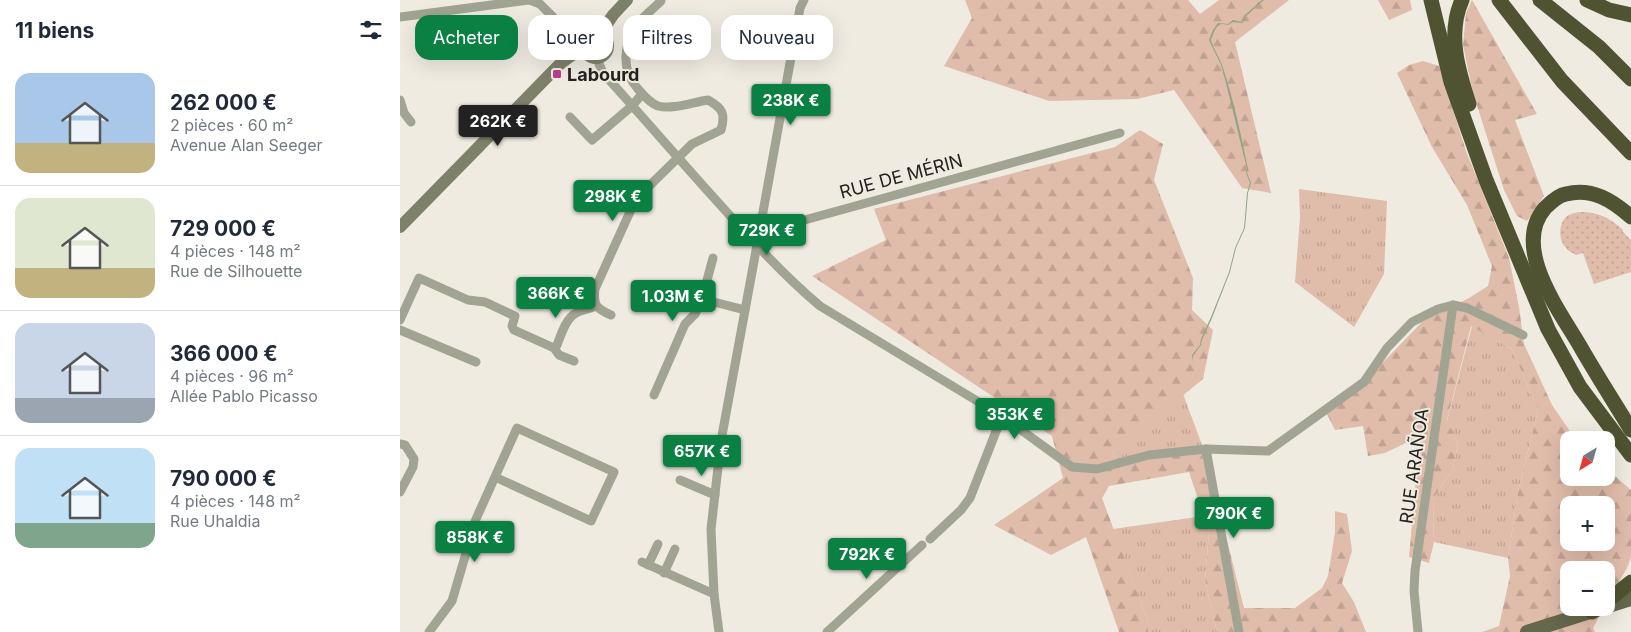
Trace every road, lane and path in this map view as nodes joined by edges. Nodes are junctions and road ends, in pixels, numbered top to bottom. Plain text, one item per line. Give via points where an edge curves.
1 (529, 0) edge
2 (627, 0) edge
3 (804, 0) edge
4 (1431, 0) edge
5 (1455, 0) edge
6 (1462, 0) edge
7 (1500, 0) edge
8 (1540, 0) edge
9 (1587, 0) edge
10 (661, 1) edge
11 (551, 15) edge
12 (613, 15) edge
13 (1631, 15) edge
14 (400, 17) edge
15 (565, 60) edge
16 (597, 60) edge
17 (1631, 78) edge
18 (642, 94) junction
19 (400, 100) edge
20 (1459, 101) junction
21 (632, 106) junction
22 (570, 117) dead end
23 (411, 122) dead end
24 (1120, 132) dead end
25 (1631, 153) edge
26 (679, 158) junction
27 (1631, 217) edge
28 (400, 227) edge
29 (757, 245) junction
30 (713, 258) dead end
31 (1547, 291) junction
32 (702, 299) junction
33 (1453, 305) junction
34 (596, 306) junction
35 (745, 310) junction
36 (611, 315) dead end
37 (400, 320) edge
38 (400, 330) edge
39 (1523, 335) dead end
40 (554, 348) junction
41 (574, 361) dead end
42 (476, 362) dead end
43 (654, 395) dead end
44 (1002, 416) junction
45 (1631, 430) edge
46 (400, 444) edge
47 (1206, 449) junction
48 (1631, 455) edge
49 (495, 477) junction
50 (680, 480) dead end
51 (400, 492) edge
52 (715, 495) junction
53 (930, 539) dead end
54 (658, 544) dead end
55 (922, 545) dead end
56 (675, 549) dead end
57 (664, 573) junction
58 (1631, 582) edge
59 (714, 594) junction
60 (1615, 595) edge
61 (1631, 600) edge
62 (1615, 604) edge
63 (1576, 616) edge
64 (429, 632) edge
65 (719, 632) edge
66 (827, 632) edge
67 (1239, 632) edge
68 (1418, 632) edge
69 (1527, 632) edge

1 - 11 street via 540,4
1 - 14 street
2 - 12 main road
3 - 29 street
4 - 20 highway
5 - 20 highway via 1448,29
6 - 31 highway via 1454,31 1456,55 1466,93 1504,203 1529,260
7 - 25 highway via 1562,81
8 - 17 highway via 1599,47
9 - 13 highway
10 - 18 street via 637,25 628,42 625,62 632,82
15 - 28 main road
16 - 21 street via 603,73
18 - 21 street
18 - 26 street via 658,106 708,100 719,106 724,119 721,130 692,144
19 - 23 street
20 - 48 highway via 1486,180 1548,328 1580,387
21 - 22 street via 592,140
21 - 26 street
24 - 29 street, RUE DE MÉRIN via 772,229
26 - 29 street
26 - 34 street via 634,203 595,289
27 - 31 highway via 1600,195 1583,192 1565,194 1548,204 1538,216 1532,234 1535,258
29 - 35 street
29 - 44 street via 820,306
30 - 32 street
31 - 45 highway
32 - 35 street
32 - 43 street via 695,314 685,324
33 - 39 street via 1467,308
33 - 47 street via 1438,308 1412,322 1364,382 1268,452
33 - 68 street, RUE ARAÑOA via 1415,571
34 - 36 street
34 - 40 street via 570,317
35 - 52 street via 721,441
37 - 40 street via 420,278 468,300 485,302 515,316 514,330
38 - 42 street
40 - 41 street via 559,355
44 - 47 street via 1072,467 1097,469 1149,455
44 - 53 street via 970,498
46 - 51 street via 405,445 414,459
47 - 67 street
49 - 49 street via 517,428 614,472 591,521
49 - 64 street via 476,519 452,601
50 - 52 street
52 - 59 street via 711,529
54 - 57 street via 645,564
55 - 66 street
56 - 57 street
57 - 59 street
58 - 60 highway
59 - 65 street
61 - 62 main road
63 - 69 main road

